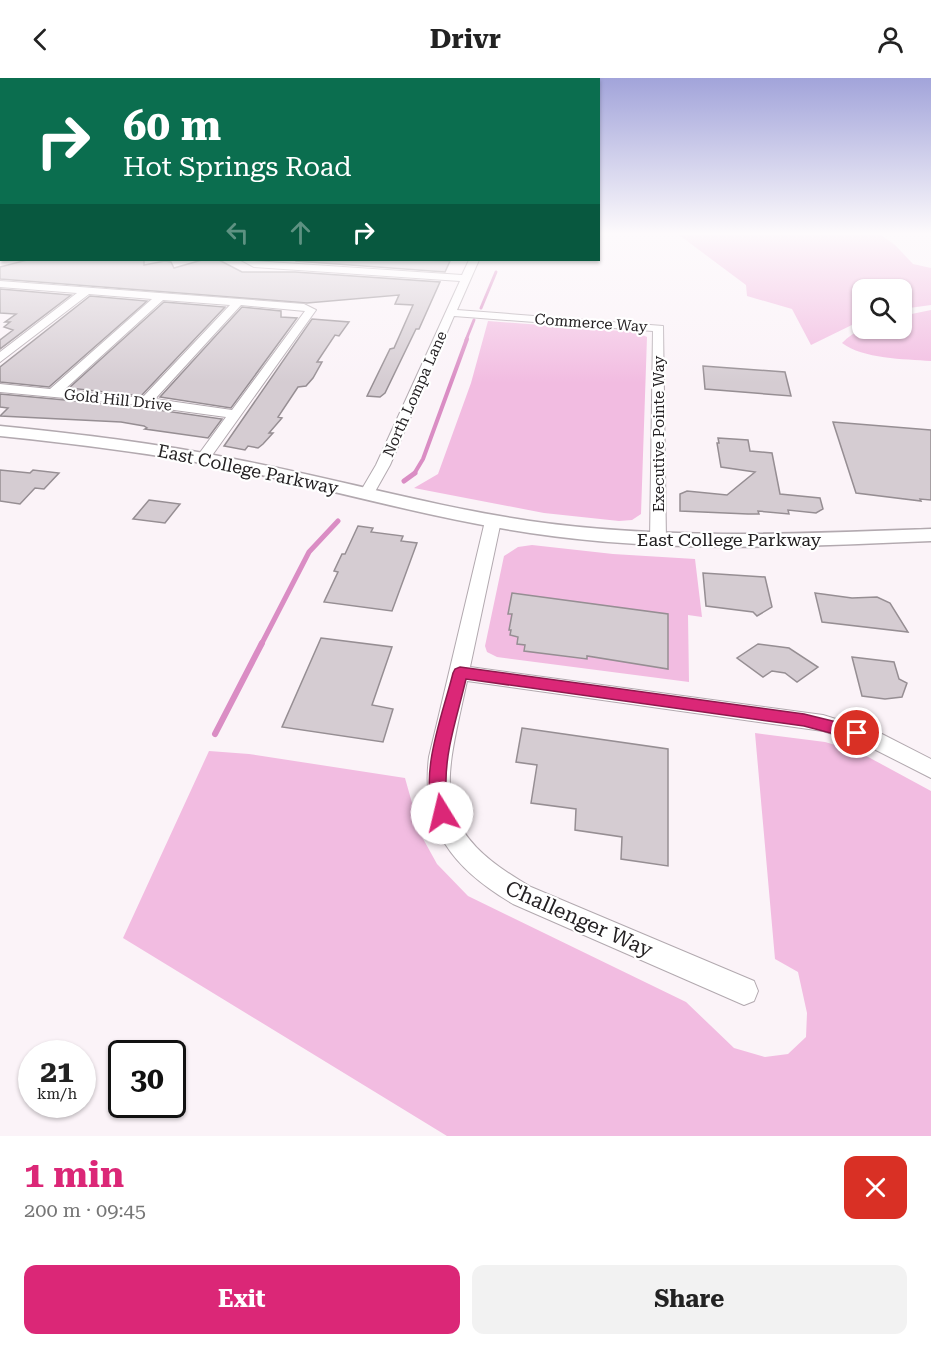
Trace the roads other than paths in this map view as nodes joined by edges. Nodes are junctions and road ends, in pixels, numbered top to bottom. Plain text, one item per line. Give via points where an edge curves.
1 (5, 284) edge
2 (463, 284) edge
3 (14, 285) junction
4 (87, 290) junction
5 (0, 294) edge
6 (161, 296) junction
7 (238, 302) junction
8 (452, 313) junction
9 (659, 328) joint
10 (0, 358) edge
11 (0, 388) edge
12 (53, 393) junction
13 (145, 402) junction
14 (235, 414) junction
15 (0, 431) edge
16 (203, 458) junction
17 (366, 494) junction
18 (493, 521) junction
19 (931, 536) edge
20 (658, 541) junction
21 (460, 673) junction
22 (931, 770) edge
23 (744, 991) dead end

1 - 3 street
2 - 8 street, North Lompa Lane
3 - 4 street
3 - 5 street
4 - 6 street
4 - 10 street
6 - 7 street
6 - 12 street
7 - 13 street
7 - 14 street via 304,306 311,310
8 - 9 street, Commerce Way
8 - 17 street, North Lompa Lane
9 - 20 street, Executive Pointe Way
11 - 12 street, Gold Hill Drive
12 - 13 street, Gold Hill Drive
13 - 14 street, Gold Hill Drive
14 - 16 street
15 - 16 main road, East College Parkway
16 - 17 main road, East College Parkway
17 - 18 main road, East College Parkway
18 - 20 main road, East College Parkway
18 - 21 street
19 - 20 main road, East College Parkway via 735,543
21 - 22 street via 823,723 872,738
21 - 23 street, Challenger Way via 440,757 438,787 442,813 467,855 520,896

